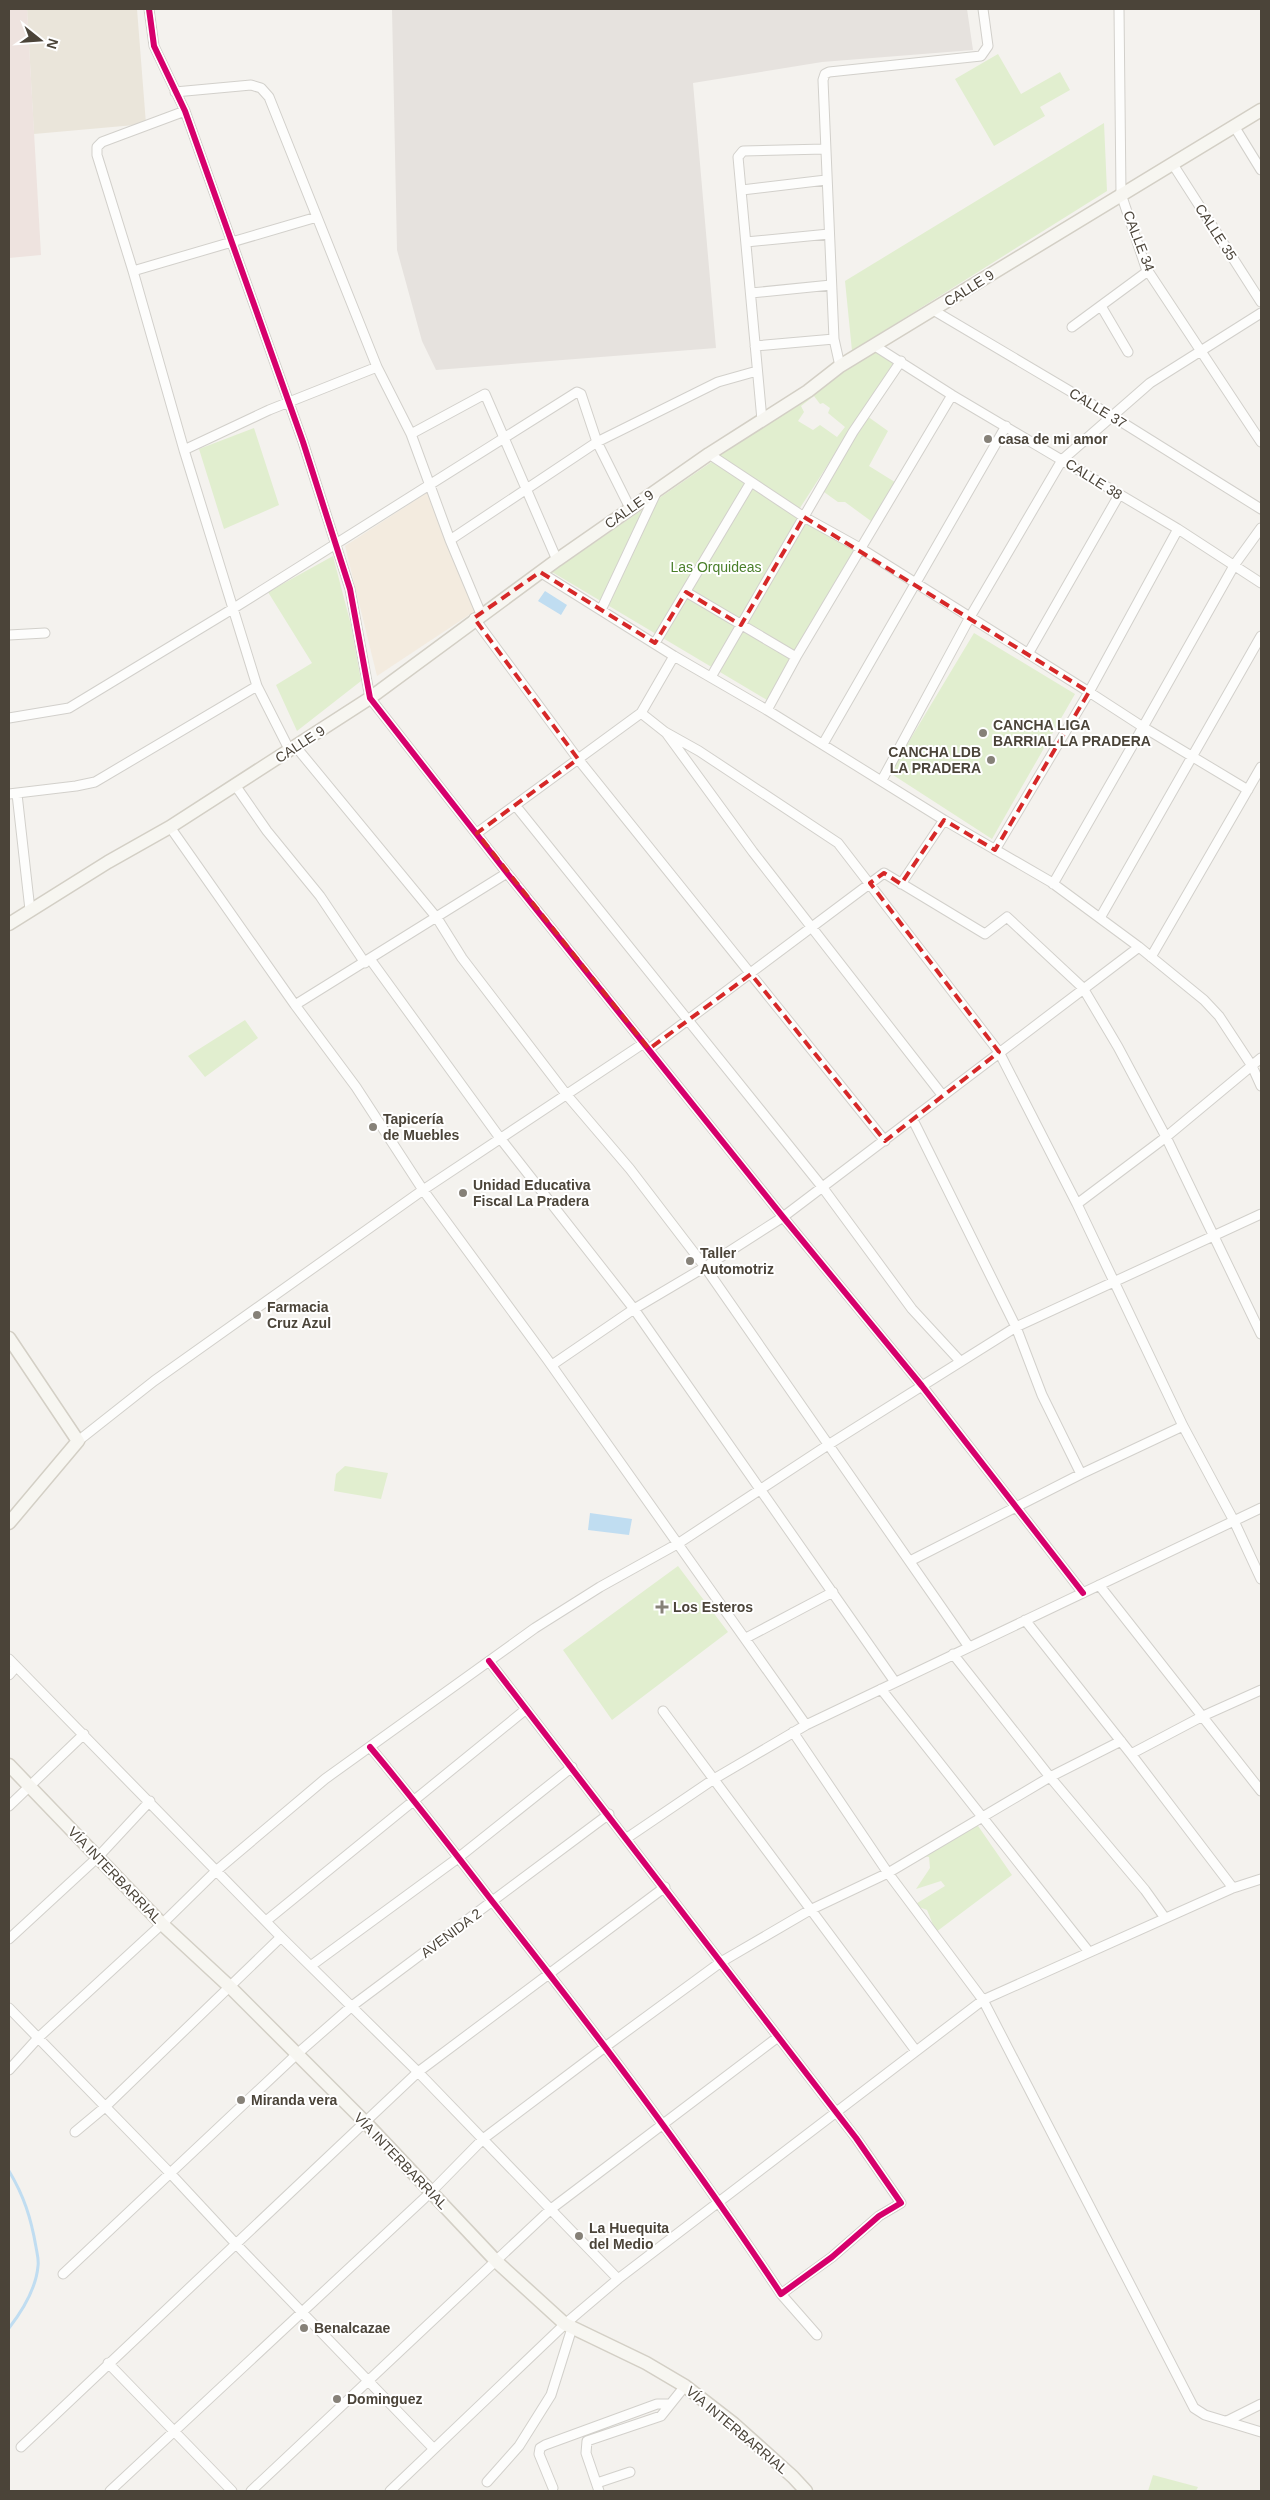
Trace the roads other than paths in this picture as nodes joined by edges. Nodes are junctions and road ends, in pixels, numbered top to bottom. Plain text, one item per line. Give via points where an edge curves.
1 (150, 9) edge
2 (982, 9) edge
3 (1119, 9) edge
4 (176, 92) junction
5 (1261, 110) edge
6 (185, 111) junction
7 (1234, 126) junction
8 (824, 149) junction
9 (1172, 163) junction
10 (1261, 170) edge
11 (826, 180) junction
12 (742, 190) junction
13 (1121, 194) junction
14 (317, 217) junction
15 (829, 234) junction
16 (746, 242) junction
17 (231, 243) junction
18 (134, 271) junction
19 (1148, 271) junction
20 (831, 285) junction
21 (751, 293) junction
22 (1261, 302) edge
23 (1100, 306) junction
24 (933, 310) junction
25 (1261, 313) edge
26 (1072, 327) dead end
27 (834, 339) junction
28 (755, 346) junction
29 (874, 346) junction
30 (1128, 352) dead end
31 (1201, 353) junction
32 (901, 362) junction
33 (840, 366) junction
34 (377, 367) junction
35 (757, 371) junction
36 (952, 395) junction
37 (289, 402) junction
38 (1112, 416) junction
39 (762, 420) junction
40 (1006, 426) junction
41 (412, 434) junction
42 (505, 438) junction
43 (597, 442) junction
44 (1261, 442) edge
45 (184, 450) junction
46 (709, 454) junction
47 (1062, 460) junction
48 (751, 482) junction
49 (429, 485) junction
50 (657, 489) junction
51 (526, 490) junction
52 (1119, 495) junction
53 (630, 508) junction
54 (1261, 509) edge
55 (804, 517) junction
56 (1261, 528) edge
57 (1178, 529) junction
58 (450, 540) junction
59 (336, 544) junction
60 (860, 548) junction
61 (557, 560) junction
62 (1235, 564) junction
63 (540, 572) junction
64 (914, 583) junction
65 (1261, 583) edge
66 (686, 592) junction
67 (234, 608) junction
68 (602, 610) junction
69 (478, 616) junction
70 (970, 616) junction
71 (741, 625) junction
72 (44, 633) dead end
73 (9, 635) edge
74 (1261, 636) edge
75 (654, 643) junction
76 (1028, 654) junction
77 (674, 656) junction
78 (796, 657) junction
79 (711, 677) junction
80 (257, 686) junction
81 (1089, 692) junction
82 (370, 698) junction
83 (767, 710) junction
84 (641, 713) junction
85 (9, 718) edge
86 (1143, 727) junction
87 (665, 732) junction
88 (823, 744) junction
89 (293, 749) junction
90 (1192, 756) junction
91 (578, 759) junction
92 (1261, 767) edge
93 (882, 780) junction
94 (236, 786) junction
95 (1248, 790) junction
96 (13, 794) edge
97 (515, 805) junction
98 (944, 820) junction
99 (170, 827) junction
100 (477, 833) junction
101 (995, 850) junction
102 (507, 873) junction
103 (870, 883) junction
104 (901, 884) junction
105 (1053, 884) junction
106 (30, 910) junction
107 (437, 918) junction
108 (1100, 918) junction
109 (9, 924) edge
110 (813, 927) junction
111 (1139, 947) junction
112 (1152, 957) junction
113 (367, 961) junction
114 (751, 974) junction
115 (1082, 988) junction
116 (295, 1006) junction
117 (687, 1021) junction
118 (646, 1046) junction
119 (999, 1052) junction
120 (1261, 1058) edge
121 (1252, 1066) junction
122 (1261, 1086) edge
123 (566, 1094) junction
124 (942, 1096) junction
125 (913, 1120) junction
126 (1166, 1137) junction
127 (500, 1138) junction
128 (885, 1141) junction
129 (823, 1188) junction
130 (423, 1190) junction
131 (1077, 1204) junction
132 (1261, 1214) edge
133 (783, 1217) junction
134 (1212, 1236) junction
135 (705, 1267) junction
136 (1113, 1282) junction
137 (634, 1309) junction
138 (1016, 1327) junction
139 (1261, 1334) edge
140 (9, 1338) edge
141 (960, 1361) junction
142 (552, 1366) junction
143 (922, 1386) junction
144 (1183, 1426) junction
145 (78, 1441) junction
146 (828, 1446) junction
147 (1081, 1474) junction
148 (760, 1490) junction
149 (1016, 1508) junction
150 (1261, 1508) edge
151 (11, 1515) edge
152 (1234, 1520) junction
153 (679, 1543) junction
154 (910, 1562) junction
155 (1261, 1579) edge
156 (1099, 1585) junction
157 (833, 1592) junction
158 (1083, 1592) junction
159 (1025, 1620) junction
160 (746, 1638) junction
161 (969, 1647) junction
162 (953, 1654) junction
163 (9, 1659) edge
164 (489, 1661) junction
165 (16, 1667) junction
166 (9, 1675) edge
167 (895, 1682) junction
168 (881, 1689) junction
169 (1261, 1690) edge
170 (525, 1710) junction
171 (663, 1711) dead end
172 (1203, 1716) junction
173 (806, 1725) junction
174 (793, 1732) junction
175 (84, 1734) junction
176 (1121, 1740) junction
177 (370, 1747) junction
178 (1132, 1754) junction
179 (9, 1765) edge
180 (572, 1767) junction
181 (1050, 1777) junction
182 (714, 1779) junction
183 (29, 1786) junction
184 (1261, 1791) edge
185 (414, 1800) junction
186 (150, 1801) junction
187 (9, 1806) edge
188 (609, 1814) junction
189 (982, 1816) junction
190 (627, 1838) junction
191 (98, 1857) junction
192 (458, 1858) junction
193 (216, 1871) junction
194 (888, 1873) junction
195 (1261, 1879) edge
196 (665, 1887) junction
197 (1232, 1888) junction
198 (493, 1902) junction
199 (810, 1910) junction
200 (1165, 1918) junction
201 (266, 1921) junction
202 (162, 1924) junction
203 (281, 1937) junction
204 (9, 1938) edge
205 (1089, 1952) junction
206 (721, 1962) junction
207 (312, 1965) junction
208 (549, 1972) junction
209 (230, 1987) junction
210 (983, 2000) junction
211 (352, 2006) junction
212 (9, 2008) edge
213 (778, 2037) junction
214 (38, 2038) junction
215 (606, 2048) junction
216 (916, 2051) junction
217 (297, 2054) junction
218 (9, 2070) edge
219 (418, 2072) junction
220 (105, 2107) junction
221 (835, 2112) junction
222 (366, 2123) junction
223 (663, 2124) junction
224 (75, 2132) dead end
225 (483, 2139) junction
226 (170, 2173) junction
227 (431, 2192) junction
228 (719, 2201) junction
229 (551, 2209) junction
230 (237, 2245) junction
231 (497, 2262) junction
232 (62, 2274) dead end
233 (618, 2280) junction
234 (781, 2294) junction
235 (302, 2313) junction
236 (568, 2326) junction
237 (817, 2335) dead end
238 (108, 2363) junction
239 (368, 2382) junction
240 (685, 2386) junction
241 (670, 2404) junction
242 (1261, 2404) edge
243 (1227, 2421) junction
244 (1261, 2432) edge
245 (174, 2433) junction
246 (20, 2447) dead end
247 (433, 2448) junction
248 (630, 2472) dead end
249 (487, 2482) dead end
250 (598, 2487) edge
251 (553, 2488) dead end
252 (110, 2491) edge
253 (232, 2491) edge
254 (251, 2491) edge
255 (390, 2491) edge
256 (806, 2491) edge

1 - 4 street via 154,46
2 - 8 street via 988,46 981,56 825,74
3 - 13 street, CALLE 34
4 - 6 street
4 - 14 street via 251,85 261,88 269,96
5 - 7 street, CALLE 9
6 - 17 street
6 - 18 street via 102,142 97,147
7 - 9 street, CALLE 9
7 - 10 street
8 - 11 street
8 - 12 street via 743,151 738,157
9 - 13 street, CALLE 9
9 - 22 street, CALLE 35
11 - 12 street
11 - 15 street
12 - 16 street
13 - 19 street, CALLE 34
13 - 24 street, CALLE 9
14 - 17 street
14 - 34 street
15 - 16 street
15 - 20 street
16 - 21 street
17 - 18 street
17 - 37 street
18 - 45 street
19 - 23 street
19 - 31 street, CALLE 34
20 - 21 street
20 - 27 street
21 - 28 street
23 - 26 street
23 - 30 street
24 - 29 street, CALLE 9
24 - 38 street, CALLE 37
25 - 31 street
27 - 28 street
27 - 33 street
28 - 35 street
29 - 32 street, CALLE 38
29 - 33 street, CALLE 9
31 - 38 street via 1150,384
31 - 44 street, CALLE 34
32 - 36 street, CALLE 38
32 - 55 street via 853,432
33 - 39 street, CALLE 9
34 - 37 street
34 - 41 street
35 - 39 street
35 - 43 street via 718,382
36 - 40 street, CALLE 38
36 - 60 street
37 - 45 street
37 - 59 street
38 - 47 street
38 - 54 street, CALLE 37
39 - 46 street, CALLE 9
40 - 47 street, CALLE 38
40 - 64 street
41 - 42 street via 485,394
41 - 49 street
42 - 43 street via 577,392 581,394
42 - 49 street
42 - 51 street
43 - 51 street
43 - 53 street
45 - 67 street
46 - 48 street
46 - 50 street, CALLE 9
47 - 52 street, CALLE 38
47 - 70 street
48 - 55 street
48 - 66 street
49 - 58 street
49 - 59 street
50 - 53 street, CALLE 9
50 - 68 street
51 - 58 street
51 - 61 street
52 - 57 street, CALLE 38
52 - 76 street
53 - 61 street, CALLE 9
55 - 60 street
55 - 71 street
56 - 62 street
57 - 62 street, CALLE 38
57 - 81 street
58 - 69 street
59 - 67 street
59 - 82 street via 350,589
60 - 64 street
60 - 78 street
61 - 63 street, CALLE 9
62 - 65 street, CALLE 38
62 - 86 street
63 - 68 street
63 - 69 street, CALLE 9
64 - 70 street
64 - 88 street
66 - 71 street
66 - 75 street
67 - 80 street
67 - 85 street via 69,708
68 - 75 street
69 - 82 street, CALLE 9
69 - 91 street
70 - 76 street
70 - 93 street
71 - 78 street
71 - 79 street
72 - 73 street
74 - 90 street
75 - 77 street
76 - 81 street
77 - 79 street
77 - 84 street
78 - 83 street
79 - 83 street
80 - 89 street
80 - 96 street via 95,782
81 - 86 street
81 - 101 street
82 - 89 street, CALLE 9
82 - 100 street
83 - 88 street
84 - 87 street
84 - 91 street
86 - 90 street
86 - 105 street
87 - 103 street via 838,843
87 - 110 street
88 - 93 street
89 - 94 street, CALLE 9
89 - 107 street
90 - 95 street
90 - 108 street
91 - 97 street
91 - 114 street
92 - 95 street
93 - 98 street
94 - 99 street, CALLE 9
94 - 113 street
95 - 112 street
96 - 106 street
97 - 100 street
97 - 117 street
98 - 101 street
98 - 104 street
99 - 106 street, CALLE 9
99 - 116 street
100 - 102 street
101 - 105 street
102 - 107 street
102 - 118 street
103 - 104 street via 884,873
103 - 110 street
103 - 119 street
104 - 115 street via 985,934 1007,917
105 - 108 street
106 - 109 street, CALLE 9
107 - 113 street
107 - 123 street via 462,958
108 - 111 street
110 - 114 street
110 - 124 street
111 - 112 street
111 - 115 street
112 - 121 street via 1209,1005
113 - 116 street
113 - 127 street
114 - 117 street
114 - 128 street
115 - 119 street
115 - 126 street
116 - 130 street via 356,1087
117 - 118 street
117 - 129 street
118 - 123 street
118 - 133 street
119 - 124 street
119 - 131 street
120 - 121 street
121 - 122 street
121 - 126 street
123 - 127 street
123 - 135 street via 630,1169
124 - 125 street
125 - 128 street
125 - 138 street
126 - 131 street
126 - 134 street
127 - 130 street
127 - 137 street
128 - 129 street
129 - 133 street
129 - 141 street via 912,1309
130 - 142 street
130 - 145 street via 154,1381
131 - 136 street
132 - 134 street
133 - 135 street
133 - 143 street
134 - 136 street
134 - 139 street
135 - 137 street
135 - 146 street
136 - 138 street
136 - 144 street
137 - 142 street
137 - 148 street
138 - 141 street
138 - 147 street via 1042,1394
140 - 145 street
141 - 143 street
142 - 153 street
143 - 146 street
143 - 149 street
144 - 147 street
144 - 152 street
145 - 151 street
146 - 148 street
146 - 154 street
147 - 149 street
148 - 153 street
148 - 157 street
149 - 154 street
149 - 158 street
150 - 152 street
152 - 155 street
152 - 156 street
153 - 160 street
153 - 164 street via 560,1612
154 - 161 street
156 - 158 street
156 - 172 street
157 - 160 street
157 - 167 street
158 - 159 street
159 - 161 street
159 - 176 street
160 - 173 street
161 - 162 street
162 - 167 street
162 - 181 street
163 - 165 street
164 - 170 street
164 - 177 street
165 - 166 street
165 - 175 street
167 - 168 street
168 - 173 street
168 - 189 street
169 - 172 street
170 - 180 street
170 - 185 street
171 - 182 street
172 - 178 street
172 - 184 street
173 - 174 street
174 - 182 street
174 - 194 street
175 - 183 street
175 - 186 street
176 - 178 street
176 - 181 street
177 - 185 street
177 - 193 street via 326,1779
178 - 197 street
179 - 183 street, VÍA INTERBARRIAL
180 - 188 street
180 - 192 street
181 - 189 street
181 - 200 street
182 - 190 street
182 - 199 street
183 - 187 street
183 - 191 street, VÍA INTERBARRIAL
185 - 192 street
185 - 201 street
186 - 191 street
186 - 193 street
188 - 190 street
188 - 198 street, AVENIDA 2
189 - 194 street
189 - 205 street
190 - 196 street
191 - 202 street, VÍA INTERBARRIAL
191 - 204 street
192 - 198 street
192 - 207 street
193 - 201 street
193 - 202 street
194 - 199 street
194 - 210 street
195 - 197 street
196 - 206 street
196 - 208 street
197 - 200 street
198 - 208 street
198 - 211 street, AVENIDA 2
199 - 206 street
199 - 216 street
200 - 205 street
201 - 203 street
202 - 209 street, VÍA INTERBARRIAL
202 - 214 street
203 - 207 street
203 - 209 street
205 - 210 street
206 - 213 street
206 - 215 street
207 - 211 street
208 - 215 street
208 - 219 street
209 - 217 street, VÍA INTERBARRIAL
209 - 220 street
210 - 216 street
210 - 243 street via 1194,2408
211 - 217 street, AVENIDA 2
211 - 219 street
212 - 214 street
213 - 221 street
213 - 223 street
214 - 218 street
214 - 220 street
215 - 223 street
215 - 225 street
216 - 221 street
217 - 222 street, VÍA INTERBARRIAL
217 - 226 street, AVENIDA 2
219 - 222 street
219 - 225 street
220 - 224 street
220 - 226 street
221 - 228 street
221 - 234 street via 901,2203 879,2216 832,2257
222 - 227 street, VÍA INTERBARRIAL
222 - 230 street
223 - 228 street
223 - 229 street
225 - 227 street
225 - 229 street
226 - 230 street
226 - 232 street, AVENIDA 2
227 - 231 street, VÍA INTERBARRIAL
227 - 235 street
228 - 233 street
228 - 234 street
229 - 231 street
229 - 233 street
230 - 235 street
230 - 238 street
231 - 236 street, VÍA INTERBARRIAL
231 - 239 street
233 - 236 street
234 - 237 street
235 - 239 street
235 - 245 street
236 - 240 street, VÍA INTERBARRIAL via 646,2363
236 - 247 street
236 - 249 street via 551,2395 519,2446
238 - 245 street
238 - 246 street
239 - 247 street
239 - 254 street
240 - 241 street
240 - 256 street, VÍA INTERBARRIAL via 734,2424
241 - 250 street via 656,2419 590,2439 585,2448
241 - 251 street via 657,2404 540,2448 539,2454
242 - 243 street
243 - 244 street
245 - 252 street
245 - 253 street
247 - 255 street
248 - 250 street

